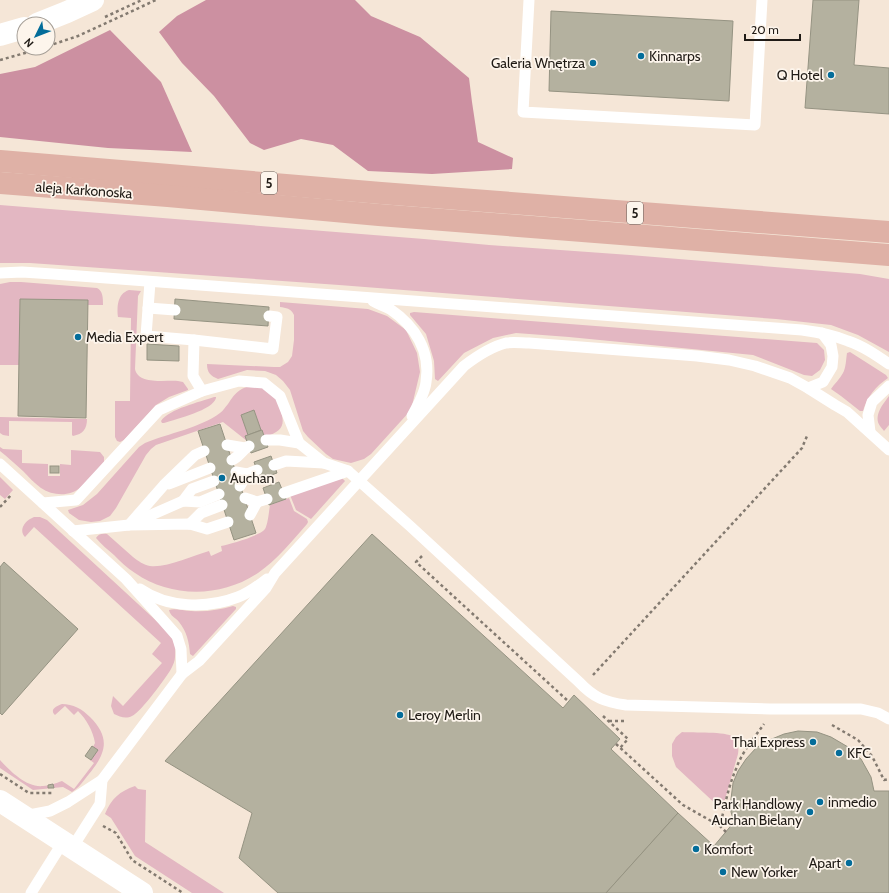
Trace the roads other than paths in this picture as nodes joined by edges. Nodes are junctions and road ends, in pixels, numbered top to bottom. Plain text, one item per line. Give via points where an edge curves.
1 (93, 0) edge
2 (529, 0) edge
3 (762, 0) edge
4 (65, 6) edge
5 (49, 16) edge
6 (16, 30) edge
7 (0, 34) edge
8 (0, 161) edge
9 (0, 183) edge
10 (889, 232) edge
11 (889, 255) edge
12 (0, 274) edge
13 (150, 282) junction
14 (364, 297) junction
15 (148, 308) junction
16 (175, 310) dead end
17 (273, 317) dead end
18 (822, 333) junction
19 (194, 340) junction
20 (889, 364) edge
21 (889, 386) edge
22 (808, 388) junction
23 (202, 391) junction
24 (870, 432) junction
25 (403, 433) junction
26 (266, 440) dead end
27 (299, 443) junction
28 (227, 445) dead end
29 (889, 450) edge
30 (204, 452) dead end
31 (232, 460) dead end
32 (324, 463) junction
33 (0, 464) edge
34 (274, 465) dead end
35 (210, 468) dead end
36 (348, 471) junction
37 (247, 472) dead end
38 (214, 481) dead end
39 (360, 481) junction
40 (164, 486) junction
41 (240, 486) dead end
42 (284, 493) dead end
43 (219, 494) dead end
44 (245, 498) dead end
45 (183, 501) junction
46 (43, 503) junction
47 (222, 505) dead end
48 (250, 515) dead end
49 (228, 522) dead end
50 (129, 524) junction
51 (190, 524) junction
52 (73, 531) junction
53 (275, 573) junction
54 (126, 579) junction
55 (182, 674) junction
56 (889, 719) edge
57 (102, 780) junction
58 (0, 801) edge
59 (23, 816) junction
60 (68, 845) junction
61 (31, 893) edge
62 (142, 893) edge

1 - 4 main road
2 - 3 lane via 523,112 755,125
4 - 5 main road
6 - 7 main road
8 - 10 main road, aleja Karkonoska / 5
9 - 11 main road, aleja Karkonoska / 5
12 - 13 lane via 22,272
13 - 14 lane
13 - 15 lane
14 - 18 lane
14 - 25 lane via 388,308 404,320 421,345 427,364 426,383
15 - 16 lane
15 - 19 lane via 146,336
17 - 19 lane via 274,349
18 - 20 lane via 849,341
18 - 22 lane via 831,345 832,367 823,382
19 - 23 lane via 193,376
21 - 24 lane via 872,402 868,415
22 - 24 lane via 847,412
22 - 25 lane via 790,378 729,360 508,343 479,354 464,366
23 - 27 lane via 239,381 264,383 280,396
23 - 46 lane via 159,410 76,500
24 - 29 lane
25 - 39 lane
26 - 27 lane
27 - 32 lane
28 - 31 lane via 247,447
30 - 40 lane via 195,455
32 - 34 lane via 286,461
32 - 36 lane
33 - 46 lane
35 - 40 lane
36 - 39 lane
36 - 42 lane
37 - 41 lane
38 - 45 lane via 192,489
39 - 53 lane
39 - 56 lane via 588,691 603,700 626,705 861,709
40 - 50 lane
43 - 45 lane via 200,502
44 - 48 lane via 262,500
45 - 50 lane
46 - 52 lane
47 - 51 lane via 201,512
49 - 51 lane via 207,529
50 - 51 lane
50 - 52 lane
52 - 54 lane
53 - 54 lane via 239,597 198,605 166,601 148,595
53 - 55 lane via 266,588 199,661
54 - 55 lane via 177,636 181,649
55 - 57 lane
57 - 59 lane via 50,811
57 - 60 lane via 100,804
58 - 59 main road
59 - 60 main road
60 - 61 lane
60 - 62 main road

